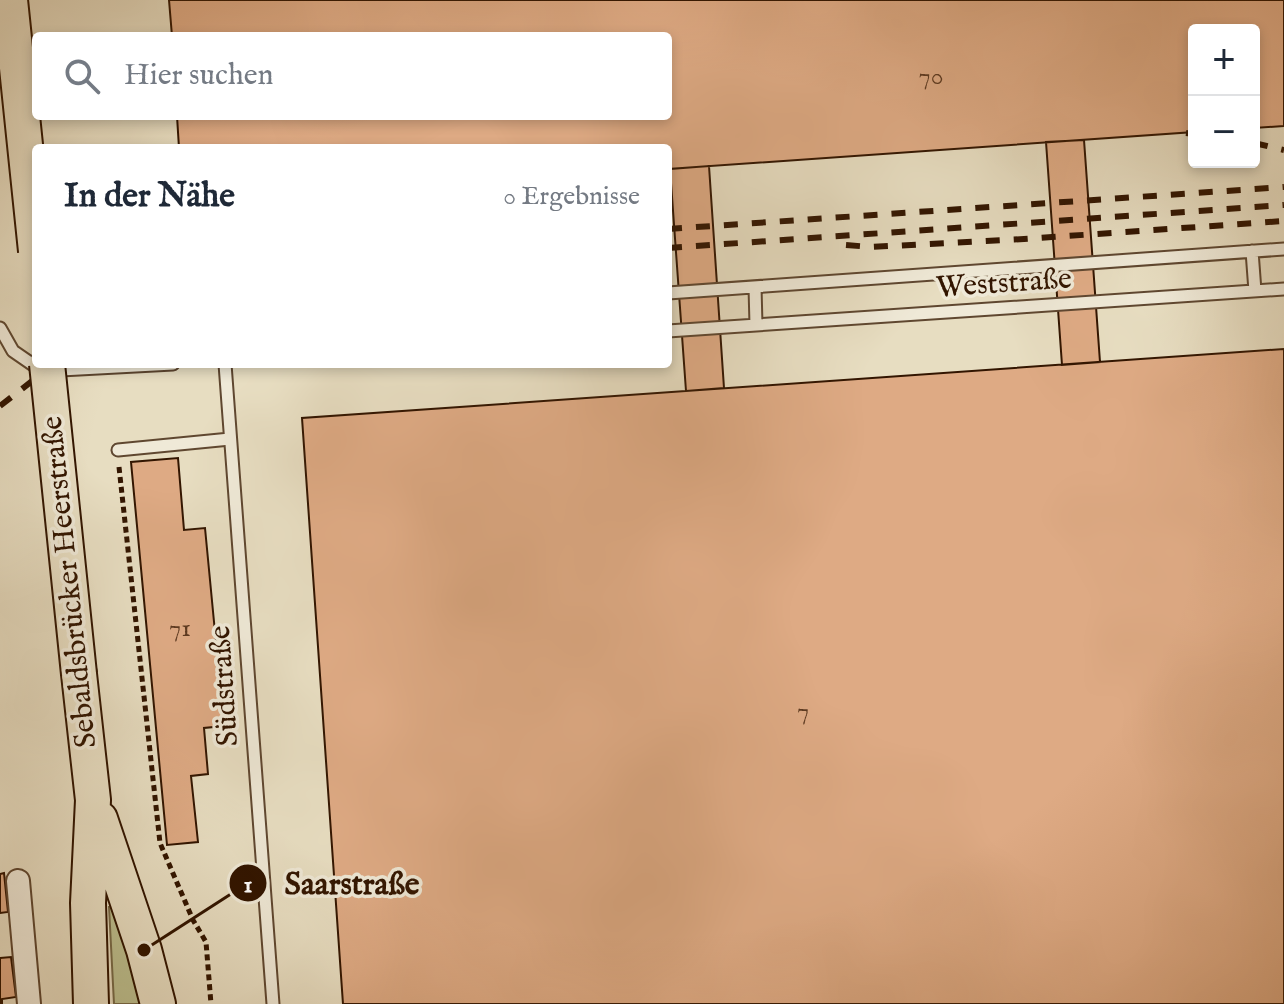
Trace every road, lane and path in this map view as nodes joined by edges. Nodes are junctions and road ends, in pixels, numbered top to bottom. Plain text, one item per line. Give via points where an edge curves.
1 (10, 0) edge
2 (5, 54) dead end
3 (32, 168) edge
4 (32, 212) edge
5 (1284, 249) edge
6 (1252, 251) junction
7 (755, 287) junction
8 (1284, 289) edge
9 (1255, 291) junction
10 (672, 293) edge
11 (756, 325) junction
12 (0, 328) edge
13 (672, 331) edge
14 (32, 364) edge
15 (38, 368) edge
16 (47, 368) edge
17 (98, 368) edge
18 (225, 368) edge
19 (230, 439) junction
20 (118, 450) joint
21 (93, 800) junction
22 (18, 881) dead end
23 (29, 1004) edge
24 (91, 1004) edge
25 (158, 1004) edge
26 (211, 1004) edge
27 (273, 1004) edge

1 - 4 main road, bridge
2 - 3 lane
5 - 6 lane, Weststraße
6 - 7 lane, Weststraße
6 - 9 lane
7 - 10 lane, Weststraße
7 - 11 lane
8 - 9 lane, Weststraße
9 - 11 lane, Weststraße
11 - 13 lane, Weststraße
12 - 14 lane via 13,351
15 - 17 lane
16 - 21 main road, Sebaldsbrücker Heerstraße, bridge
18 - 19 lane, Südstraße
19 - 20 lane
19 - 27 lane, Südstraße
20 - 26 path via 160,843 206,942
21 - 24 main road, Sebaldsbrücker Heerstraße
21 - 25 main road, Sebaldsbrücker Heerstraße
22 - 23 street

